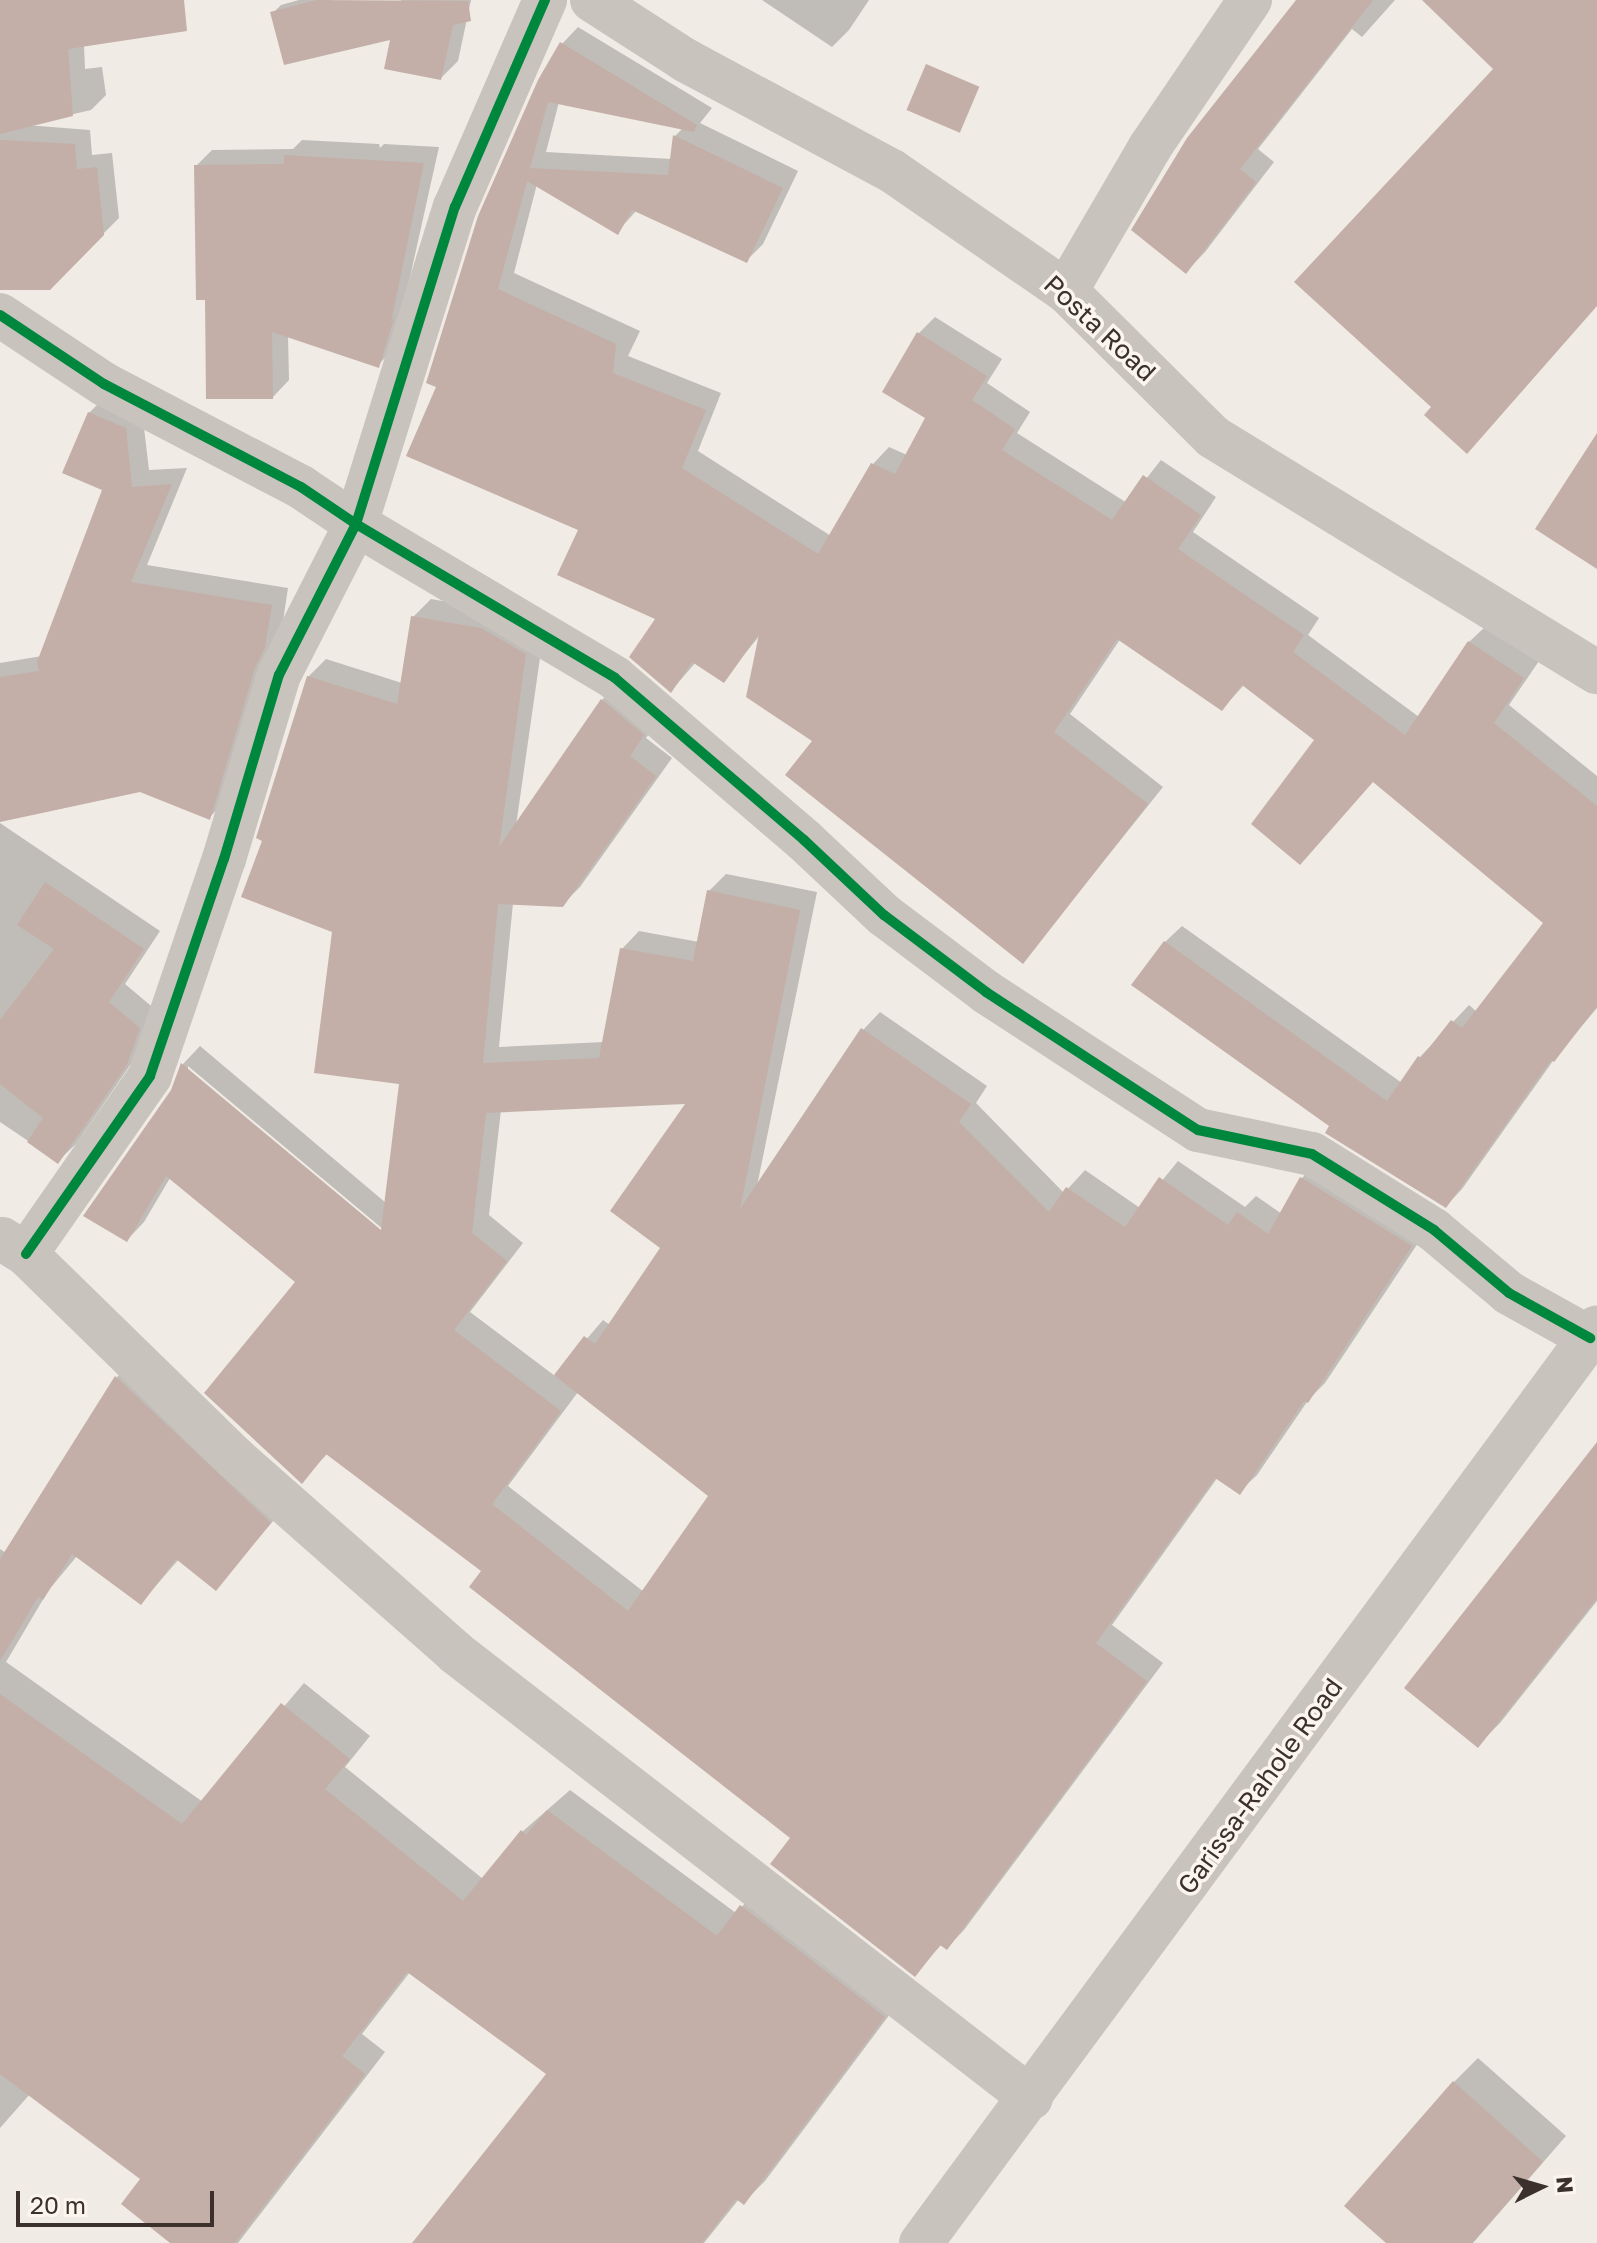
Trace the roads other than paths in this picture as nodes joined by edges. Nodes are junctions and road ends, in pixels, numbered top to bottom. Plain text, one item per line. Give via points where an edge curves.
1 (545, 0) edge
2 (592, 0) edge
3 (1250, 0) edge
4 (1066, 291) junction
5 (0, 315) edge
6 (356, 524) junction
7 (1597, 672) edge
8 (13, 1246) edge
9 (1594, 1333) edge
10 (1031, 2098) junction
11 (921, 2243) edge

1 - 6 street via 455,207
2 - 4 street, Posta Road via 685,60 892,171
3 - 4 street via 1150,147
4 - 7 street, Posta Road via 1213,437
5 - 6 street via 104,384 301,487
6 - 8 street via 279,675 150,1076
6 - 9 street via 615,678 884,915 986,992 1198,1130 1312,1154 1434,1230 1509,1293
8 - 10 street via 235,1458 456,1653
9 - 10 street, Garissa-Rahole Road
10 - 11 street, Garissa-Rahole Road

